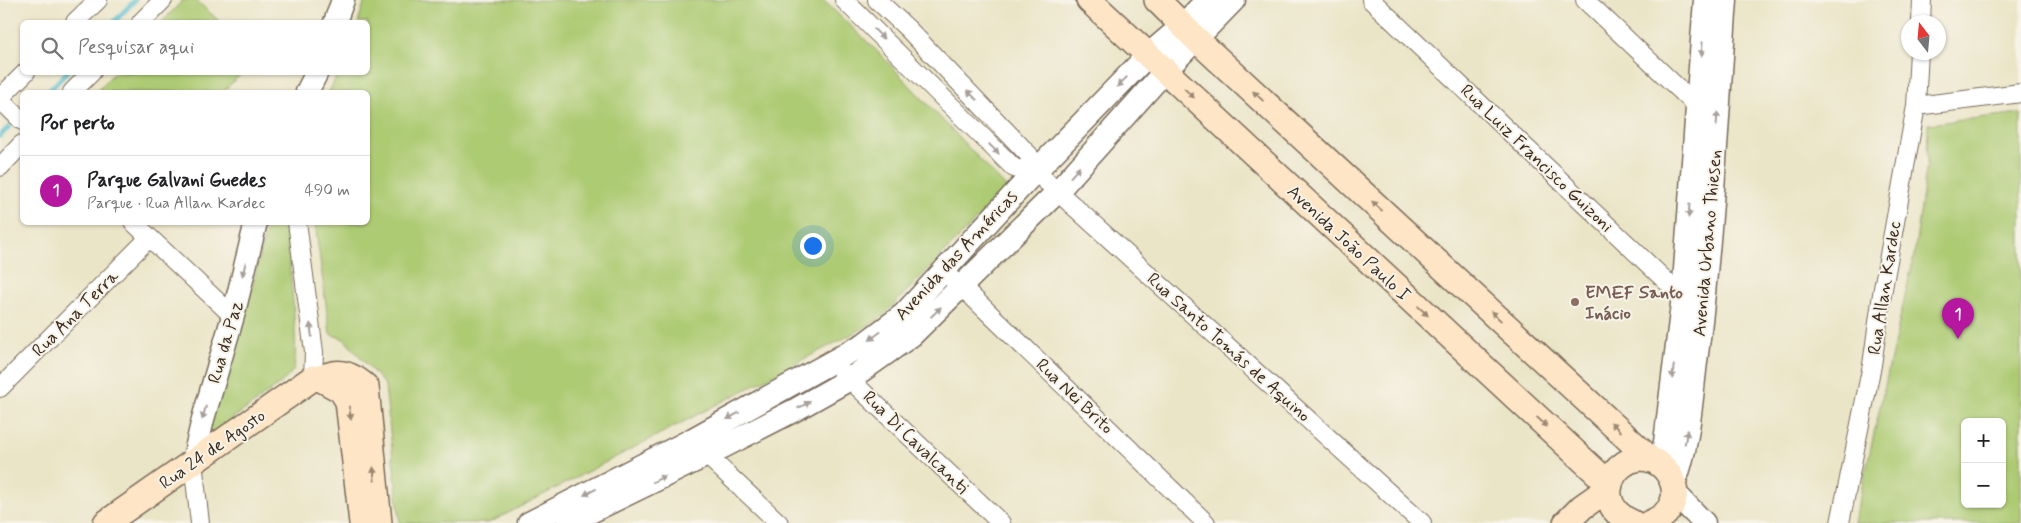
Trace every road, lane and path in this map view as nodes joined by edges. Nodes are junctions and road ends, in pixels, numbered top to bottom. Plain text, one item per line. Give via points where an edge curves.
1 (98, 0) edge
2 (163, 0) edge
3 (343, 0) edge
4 (844, 0) edge
5 (877, 0) edge
6 (1089, 0) edge
7 (1157, 0) edge
8 (1207, 0) edge
9 (1234, 0) edge
10 (1371, 0) edge
11 (1585, 0) edge
12 (1706, 0) edge
13 (1726, 0) edge
14 (1922, 0) edge
15 (1921, 15) edge
16 (77, 20) edge
17 (143, 20) edge
18 (336, 20) edge
19 (1190, 32) junction
20 (1919, 60) edge
21 (1157, 63) junction
22 (23, 75) edge
23 (89, 75) edge
24 (316, 75) edge
25 (74, 90) edge
26 (308, 90) edge
27 (2021, 93) edge
28 (1, 100) edge
29 (1697, 106) junction
30 (1916, 106) junction
31 (20, 119) edge
32 (20, 146) edge
33 (0, 166) edge
34 (1036, 172) junction
35 (1058, 191) junction
36 (135, 225) edge
37 (255, 225) edge
38 (297, 225) edge
39 (149, 238) junction
40 (942, 272) junction
41 (962, 287) junction
42 (1683, 296) junction
43 (233, 316) junction
44 (1702, 316) junction
45 (830, 363) junction
46 (317, 379) junction
47 (850, 379) junction
48 (0, 388) edge
49 (690, 440) junction
50 (707, 455) junction
51 (193, 462) junction
52 (1655, 462) junction
53 (1609, 486) junction
54 (1674, 489) junction
55 (565, 520) edge
56 (106, 523) edge
57 (200, 523) edge
58 (362, 523) edge
59 (379, 523) edge
60 (529, 523) edge
61 (780, 523) edge
62 (1001, 523) edge
63 (1206, 523) edge
64 (1422, 523) edge
65 (1566, 523) edge
66 (1634, 523) edge
67 (1650, 523) edge
68 (1704, 523) edge
69 (1840, 523) edge

1 - 16 street
2 - 17 street
3 - 18 street
4 -> 34 street via 1014,168
34 -> 5 street via 1029,154
6 - 21 main road, Avenida João Paulo I
7 - 19 main road
8 - 19 street, Avenida das Américas
9 - 19 street, Avenida das Américas
10 - 42 street, Rua Luiz Francisco Guizoni
11 - 29 street
12 -> 29 street, Avenida Urbano Thiesen
44 -> 13 street, Avenida Urbano Thiesen
14 - 15 street
19 - 21 street, Avenida das Américas
52 -> 19 main road
20 - 30 street, Rua Allan Kardec
21 -> 34 street, Avenida das Américas
35 -> 21 street, Avenida das Américas
21 -> 53 main road, Avenida João Paulo I
22 - 28 street
23 - 25 street
24 - 26 street
27 - 30 street
28 - 31 street
29 -> 42 street, Avenida Urbano Thiesen
30 - 69 street, Rua Allan Kardec via 1872,365
32 - 33 street
34 - 35 street, Rua Santo Tomás de Aquino
34 - 40 street, Avenida das Américas
35 - 41 street, Avenida das Américas
35 - 64 street, Rua Santo Tomás de Aquino
36 - 39 street
37 -> 43 street, Rua da Paz
46 -> 38 street
39 - 43 street
39 - 48 street, Rua Ana Terra
40 - 41 street, Rua Nei Brito
40 -> 45 street, Avenida das Américas via 904,314 864,344
47 -> 41 street, Avenida das Américas via 912,335
41 - 63 street, Rua Nei Brito
42 - 44 street, Rua Luiz Francisco Guizoni
42 -> 52 street, Avenida Urbano Thiesen via 1665,442
43 -> 51 street, Rua da Paz via 202,419
54 -> 44 street, Avenida Urbano Thiesen via 1687,431
45 - 47 street, Rua Di Cavalcanti
45 -> 49 street, Avenida das Américas
46 - 51 main road, Rua 24 de Agosto
46 -> 58 main road via 340,390 348,401
59 -> 46 main road via 366,387 355,377 330,374
50 -> 47 street, Avenida das Américas
47 - 62 street, Rua Di Cavalcanti
49 - 50 street
49 -> 55 street, Avenida das Américas
55 -> 50 street, Avenida das Américas
50 - 61 street
51 - 56 main road, Rua 24 de Agosto
51 - 57 street
52 - 53 main road via 1642,459 1625,463
52 - 54 main road via 1666,469
53 - 65 main road
53 - 66 main road via 1612,506 1618,514
54 - 67 main road via 1673,502 1664,515
54 - 68 street
55 - 60 street, Avenida das Américas

